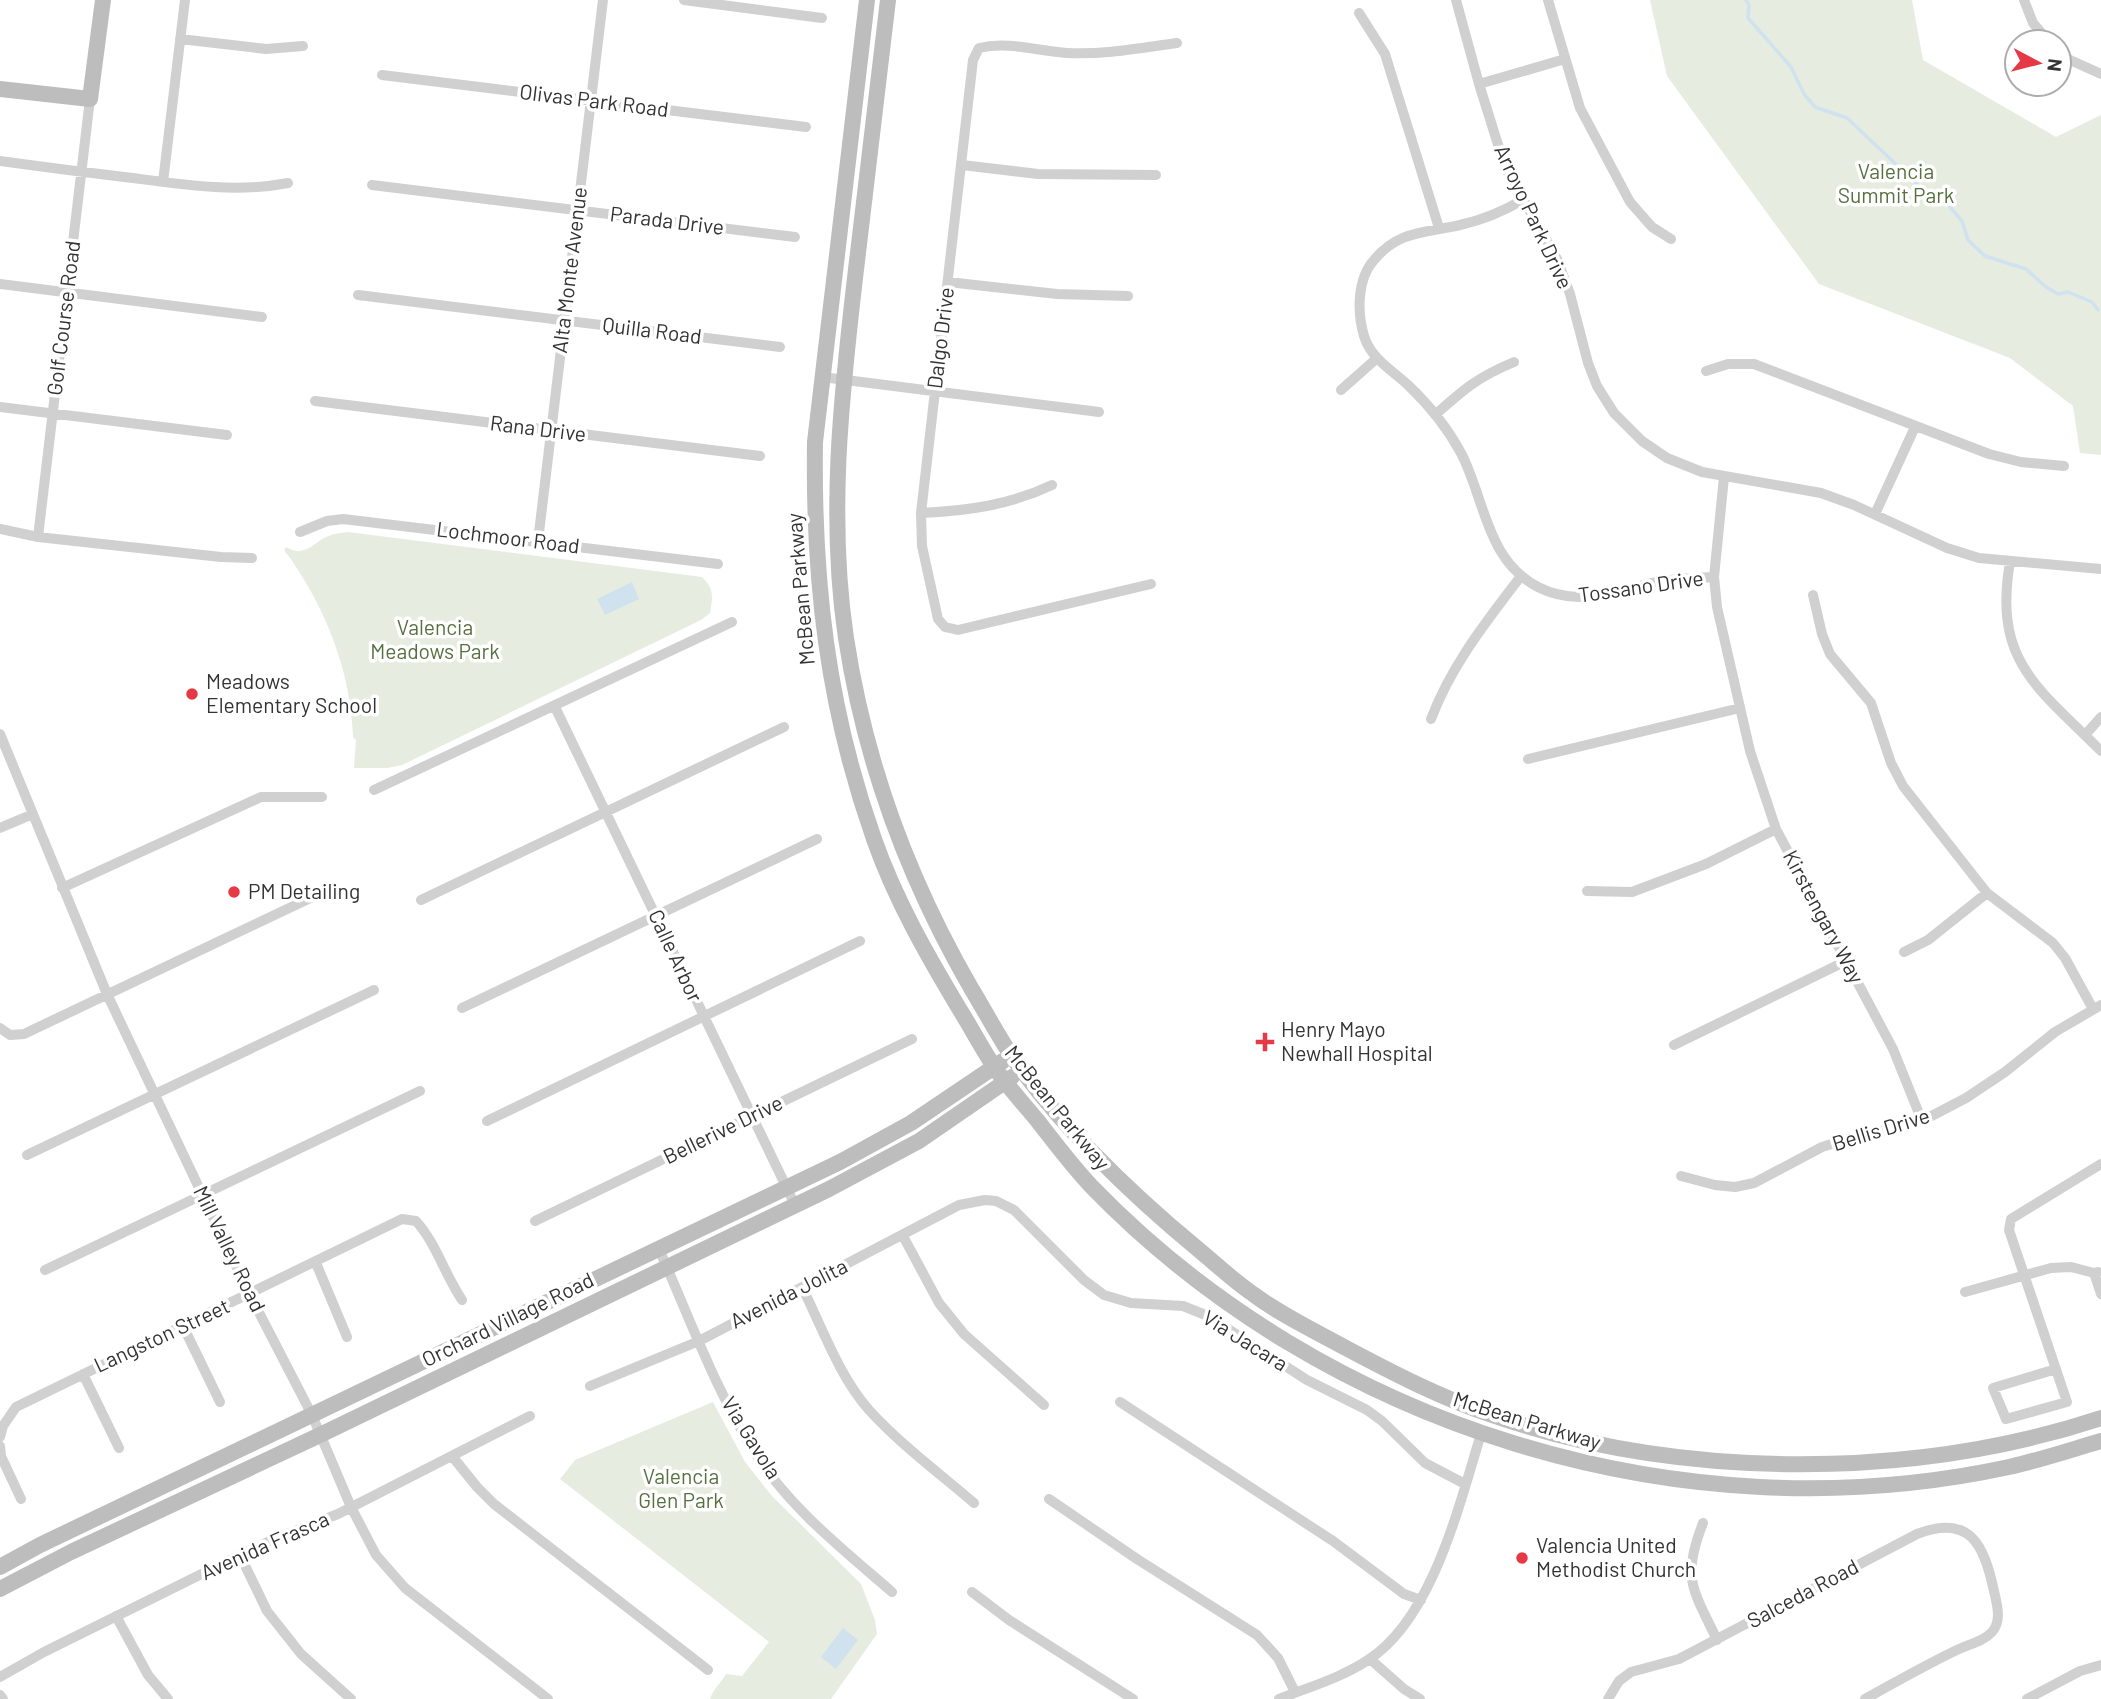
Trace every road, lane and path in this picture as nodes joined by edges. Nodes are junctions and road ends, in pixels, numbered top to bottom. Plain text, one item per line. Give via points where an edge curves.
1 (103, 0) edge
2 (185, 0) edge
3 (603, 0) edge
4 (684, 0) edge
5 (867, 0) edge
6 (888, 0) edge
7 (1456, 0) edge
8 (1548, 0) edge
9 (2024, 0) edge
10 (1359, 13) dead end
11 (822, 18) dead end
12 (2037, 28) edge
13 (180, 39) junction
14 (1177, 43) dead end
15 (303, 46) dead end
16 (1565, 59) junction
17 (2073, 61) edge
18 (2101, 74) edge
19 (382, 75) dead end
20 (1479, 84) junction
21 (0, 89) edge
22 (90, 99) junction
23 (592, 101) junction
24 (806, 127) dead end
25 (0, 161) edge
26 (962, 165) junction
27 (81, 172) junction
28 (1156, 175) dead end
29 (163, 182) junction
30 (288, 183) dead end
31 (372, 185) dead end
32 (1524, 199) junction
33 (578, 211) junction
34 (1438, 228) junction
35 (795, 237) dead end
36 (1671, 239) dead end
37 (948, 282) junction
38 (0, 284) edge
39 (67, 292) junction
40 (358, 295) dead end
41 (1128, 296) dead end
42 (262, 317) dead end
43 (564, 320) junction
44 (780, 348) dead end
45 (1376, 359) junction
46 (1514, 362) dead end
47 (1706, 371) dead end
48 (822, 377) junction
49 (843, 381) junction
50 (1341, 390) dead end
51 (934, 393) junction
52 (315, 401) dead end
53 (0, 407) edge
54 (1099, 412) dead end
55 (52, 414) junction
56 (1435, 415) junction
57 (1915, 427) junction
58 (551, 430) junction
59 (227, 435) dead end
60 (760, 456) dead end
61 (2064, 466) dead end
62 (1724, 477) junction
63 (1052, 485) dead end
64 (922, 513) junction
65 (1875, 514) junction
66 (0, 529) edge
67 (300, 531) dead end
68 (37, 537) junction
69 (538, 541) junction
70 (253, 558) dead end
71 (2010, 562) junction
72 (718, 564) dead end
73 (2101, 569) edge
74 (1521, 576) junction
75 (1714, 577) junction
76 (1151, 584) dead end
77 (1813, 594) dead end
78 (732, 622) dead end
79 (555, 707) junction
80 (1740, 708) junction
81 (2101, 716) edge
82 (1431, 719) dead end
83 (784, 727) dead end
84 (0, 734) edge
85 (2085, 735) junction
86 (2101, 751) edge
87 (1528, 759) dead end
88 (852, 768) junction
89 (374, 790) dead end
90 (881, 791) junction
91 (323, 797) dead end
92 (605, 812) junction
93 (33, 814) junction
94 (0, 828) edge
95 (1776, 829) junction
96 (817, 839) dead end
97 (62, 888) junction
98 (1587, 891) dead end
99 (323, 892) dead end
100 (1987, 893) junction
101 (421, 900) dead end
102 (656, 917) junction
103 (860, 941) dead end
104 (1904, 952) dead end
105 (1846, 961) junction
106 (374, 990) dead end
107 (107, 994) junction
108 (2097, 1007) edge
109 (462, 1008) dead end
110 (703, 1016) junction
111 (0, 1028) edge
112 (912, 1039) dead end
113 (1674, 1045) dead end
114 (1011, 1055) junction
115 (994, 1067) junction
116 (1022, 1069) junction
117 (1006, 1082) junction
118 (420, 1091) dead end
119 (153, 1095) junction
120 (751, 1116) junction
121 (486, 1121) dead end
122 (1922, 1121) junction
123 (27, 1155) dead end
124 (2101, 1164) edge
125 (1681, 1176) dead end
126 (786, 1188) junction
127 (202, 1194) junction
128 (985, 1200) joint
129 (795, 1205) junction
130 (535, 1221) dead end
131 (904, 1236) junction
132 (659, 1250) junction
133 (316, 1262) junction
134 (666, 1266) junction
135 (45, 1270) dead end
136 (2098, 1272) edge
137 (2024, 1275) junction
138 (802, 1287) junction
139 (1965, 1292) dead end
140 (2101, 1294) edge
141 (250, 1295) junction
142 (462, 1300) dead end
143 (183, 1326) junction
144 (347, 1337) dead end
145 (699, 1341) junction
146 (2056, 1369) junction
147 (82, 1374) junction
148 (590, 1386) dead end
149 (220, 1402) dead end
150 (1120, 1402) dead end
151 (1044, 1405) dead end
152 (312, 1415) junction
153 (530, 1416) dead end
154 (2101, 1418) edge
155 (1481, 1434) junction
156 (320, 1435) junction
157 (0, 1437) edge
158 (2101, 1441) edge
159 (0, 1446) edge
160 (119, 1448) dead end
161 (452, 1456) junction
162 (1465, 1485) junction
163 (21, 1499) dead end
164 (1049, 1499) dead end
165 (974, 1503) dead end
166 (351, 1507) junction
167 (1703, 1523) dead end
168 (240, 1555) junction
169 (0, 1567) edge
170 (0, 1589) edge
171 (892, 1592) dead end
172 (972, 1592) dead end
173 (1422, 1600) junction
174 (116, 1616) junction
175 (1717, 1640) junction
176 (1370, 1659) junction
177 (2101, 1665) edge
178 (708, 1670) dead end
179 (0, 1677) edge
180 (1295, 1692) junction
181 (168, 1699) edge
182 (351, 1699) edge
183 (548, 1699) edge
184 (1133, 1699) edge
185 (1279, 1699) edge
186 (1420, 1699) edge
187 (1608, 1699) edge
188 (1865, 1699) edge
189 (2027, 1699) edge

1 - 22 main road
2 - 13 street
3 - 23 street, Alta Monte Avenue
4 - 11 street
5 - 48 main road, McBean Parkway
6 - 49 main road, McBean Parkway
7 - 20 street, Arroyo Park Drive
8 - 16 street
9 - 12 street
10 - 34 street via 1384,54
13 - 15 street via 266,49
13 - 29 street
14 - 26 street, Dalgo Drive via 1068,53 994,44 979,48 973,60
16 - 20 street
16 - 36 street via 1580,108 1630,202 1652,227
17 - 18 street
19 - 23 street, Olivas Park Road
20 - 32 street, Arroyo Park Drive via 1506,167
21 - 22 main road
22 - 27 street, Golf Course Road
23 - 24 street, Olivas Park Road
23 - 33 street, Alta Monte Avenue
25 - 27 street
26 - 28 street via 1038,174
26 - 37 street, Dalgo Drive
27 - 29 street
27 - 39 street, Golf Course Road
29 - 30 street via 259,189
31 - 33 street, Parada Drive
32 - 34 street, Tossano Drive via 1487,217
32 - 62 street, Arroyo Park Drive via 1557,259 1588,363 1614,413 1667,458
33 - 35 street, Parada Drive
33 - 43 street, Alta Monte Avenue
34 - 45 street, Tossano Drive via 1414,232 1393,243 1373,261 1361,286 1359,316
37 - 41 street via 1057,294
37 - 51 street, Dalgo Drive
38 - 39 street
39 - 42 street
39 - 55 street, Golf Course Road
40 - 43 street, Quilla Road
43 - 44 street, Quilla Road
43 - 58 street, Alta Monte Avenue
45 - 50 street
45 - 56 street, Tossano Drive
46 - 56 street via 1488,372
47 - 57 street via 1728,364 1754,364
48 - 49 street
48 - 88 main road, McBean Parkway via 815,442 817,580 825,647
49 - 51 street
49 - 90 main road, McBean Parkway via 835,503 840,586 853,679
51 - 54 street
51 - 64 street, Dalgo Drive
52 - 58 street, Rana Drive
53 - 55 street
55 - 59 street
55 - 68 street, Golf Course Road
56 - 74 street, Tossano Drive via 1460,453 1497,547
57 - 61 street via 1989,454
57 - 65 street
58 - 60 street, Rana Drive
58 - 69 street, Alta Monte Avenue
62 - 65 street, Arroyo Park Drive via 1821,493
62 - 75 street, Kirstengary Way
63 - 64 street via 1027,497 981,508
64 - 76 street, Dalgo Drive via 922,546 938,619 945,626 958,630
65 - 71 street, Arroyo Park Drive via 1947,548
66 - 68 street
67 - 69 street, Lochmoor Road via 343,519
68 - 70 street
69 - 72 street, Lochmoor Road
71 - 73 street, Arroyo Park Drive
71 - 85 street via 2006,608 2013,649 2029,678
74 - 75 street, Tossano Drive via 1573,598 1592,598 1669,580
74 - 82 street via 1469,645 1443,687
75 - 80 street, Kirstengary Way
77 - 100 street via 1830,654 1871,704 1903,786
78 - 79 street
79 - 89 street
79 - 92 street, Calle Arbor
80 - 87 street
80 - 95 street, Kirstengary Way
81 - 85 street
83 - 92 street
84 - 93 street, Mill Valley Road
85 - 86 street
88 - 90 main road via 863,783
88 - 115 main road, McBean Parkway via 874,841 900,902
90 - 114 main road, McBean Parkway via 921,894
91 - 97 street via 261,797
92 - 101 street
92 - 102 street, Calle Arbor
93 - 94 street
93 - 97 street, Mill Valley Road
95 - 98 street via 1706,864 1632,892
95 - 105 street, Kirstengary Way
96 - 102 street
97 - 107 street, Mill Valley Road
99 - 107 street
100 - 104 street via 1928,940
100 - 108 street via 2053,943
102 - 109 street
102 - 110 street, Calle Arbor
103 - 110 street
105 - 113 street
105 - 122 street, Kirstengary Way via 1893,1049
106 - 119 street
107 - 111 street via 24,1034 10,1035
107 - 119 street, Mill Valley Road
108 - 122 street, Bellis Drive via 1966,1098
110 - 120 street, Calle Arbor
110 - 121 street
112 - 120 street, Bellerive Drive
114 - 115 main road, Orchard Village Road
114 - 116 main road, McBean Parkway
115 - 117 main road, McBean Parkway
115 - 126 main road, Orchard Village Road via 893,1134
116 - 117 main road, Orchard Village Road
116 - 154 main road, McBean Parkway via 1101,1163 1254,1296 1381,1367 1486,1413 1628,1448 1712,1460 1804,1465 1946,1454 2031,1438
117 - 129 main road, Orchard Village Road via 919,1141
117 - 155 main road, McBean Parkway via 1092,1186 1156,1247 1244,1314 1310,1355 1387,1394
118 - 127 street
119 - 123 street
119 - 127 street, Mill Valley Road
120 - 126 street, Calle Arbor
120 - 130 street, Bellerive Drive
122 - 125 street, Bellis Drive via 1822,1147 1754,1183 1725,1186
124 - 137 street via 2011,1219
126 - 129 street, Calle Arbor
126 - 132 main road, Orchard Village Road
127 - 135 street
127 - 141 street, Mill Valley Road
128 - 131 street, Avenida Jolita via 959,1205
128 - 162 street, Via Jacara via 1014,1210 1104,1295 1131,1303 1183,1306 1208,1316 1307,1380 1367,1410 1425,1463
129 - 134 main road, Orchard Village Road
131 - 138 street, Avenida Jolita
131 - 151 street via 939,1303 964,1334
132 - 134 street, Via Gavola
132 - 152 main road, Orchard Village Road
133 - 141 street, Langston Street
133 - 142 street, Langston Street via 402,1219 416,1221
133 - 144 street
134 - 145 street, Via Gavola
134 - 156 main road, Orchard Village Road
136 - 137 street via 2071,1267
136 - 140 street
137 - 139 street
137 - 146 street
138 - 145 street, Avenida Jolita
138 - 165 street via 842,1370 868,1408
141 - 143 street, Langston Street
141 - 152 street, Mill Valley Road
143 - 147 street, Langston Street
143 - 149 street
145 - 148 street, Avenida Jolita
145 - 171 street, Via Gavola via 758,1457 791,1499
146 - 146 street via 2067,1402 2006,1419 1993,1388
147 - 157 street, Langston Street via 16,1407
147 - 160 street
150 - 173 street via 1333,1541 1404,1594
152 - 156 street, Mill Valley Road
152 - 169 main road, Orchard Village Road
153 - 161 street, Avenida Frasca
155 - 158 main road, McBean Parkway via 1596,1466 1684,1480 1786,1488 1954,1477
155 - 162 street
156 - 166 street, Mill Valley Road
156 - 170 main road, Orchard Village Road
159 - 163 street
161 - 166 street, Avenida Frasca
161 - 178 street via 494,1504
162 - 173 street
164 - 180 street via 1257,1635 1278,1658
166 - 168 street, Avenida Frasca
166 - 183 street, Mill Valley Road via 376,1555 405,1588
167 - 175 street via 1692,1552 1690,1576
168 - 174 street, Avenida Frasca
168 - 182 street via 267,1611 301,1654
172 - 184 street
173 - 176 street
174 - 179 street, Avenida Frasca
174 - 181 street via 148,1675
175 - 187 street, Salceda Road via 1679,1659 1631,1672
175 - 188 street, Salceda Road via 1934,1527 1971,1536 1982,1548 1989,1571 1998,1620 1995,1630
176 - 180 street
176 - 186 street
177 - 189 street
180 - 185 street

